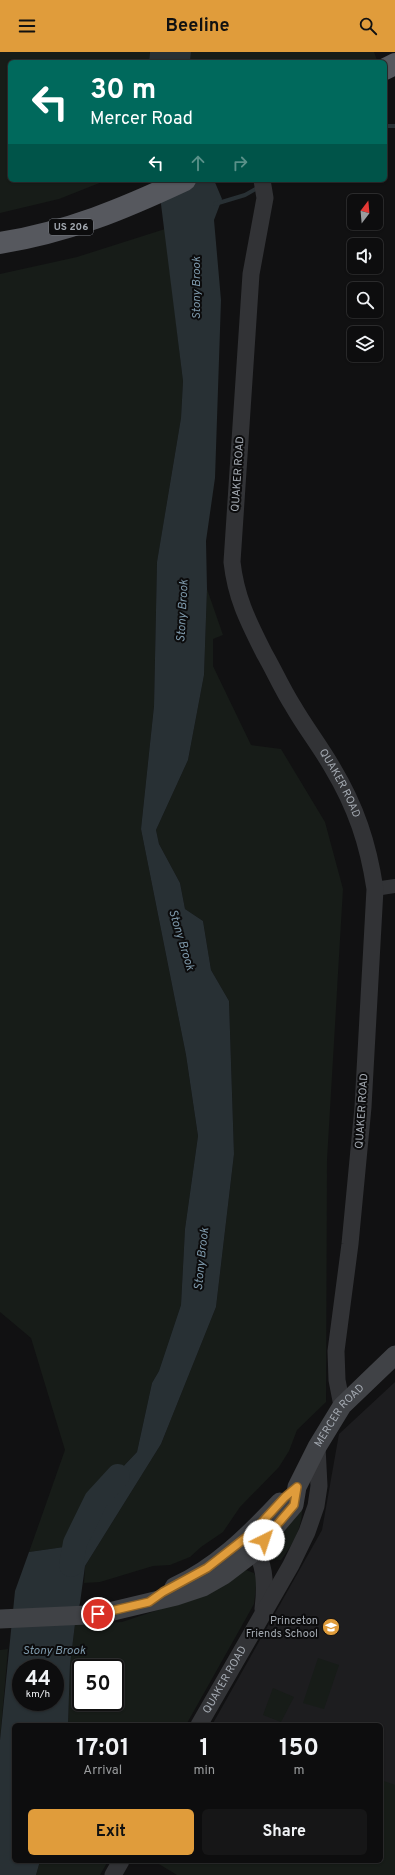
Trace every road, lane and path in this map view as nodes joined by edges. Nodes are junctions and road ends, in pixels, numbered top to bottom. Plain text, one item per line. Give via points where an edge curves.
1 (181, 182) edge
2 (262, 182) edge
3 (0, 243) edge
4 (395, 886) edge
5 (375, 888) junction
6 (395, 1354) edge
7 (342, 1406) junction
8 (317, 1447) junction
9 (297, 1487) junction
10 (310, 1520) junction
11 (253, 1532) junction
12 (257, 1556) junction
13 (290, 1565) junction
14 (149, 1602) junction
15 (263, 1613) junction
16 (0, 1619) edge
17 (200, 1723) edge
18 (120, 1863) edge
19 (113, 1875) edge

1 - 3 highway, US 206 via 101,217 67,228
2 - 5 street, QUAKER ROAD via 265,198 251,274 233,554 234,581 246,618 292,705 332,767 354,809 370,856
4 - 5 street
5 - 7 street, QUAKER ROAD via 363,1107 350,1244 336,1351 337,1380
6 - 7 main road, MERCER ROAD
7 - 8 main road, MERCER ROAD
8 - 9 main road, MERCER ROAD
8 - 10 street, QUAKER ROAD via 319,1486 316,1506
9 - 10 street via 305,1500
9 - 11 main road, MERCER ROAD
9 - 12 main road, MERCER ROAD via 294,1505
10 - 13 street, QUAKER ROAD via 307,1532
11 - 12 street, QUAKER ROAD
11 - 14 main road, MERCER ROAD via 207,1568
12 - 13 street via 273,1568
12 - 14 main road, MERCER ROAD via 203,1587 164,1600
12 - 15 street, QUAKER ROAD via 264,1580
13 - 15 street, QUAKER ROAD
14 - 16 main road, MERCER ROAD via 87,1615
15 - 17 street, QUAKER ROAD
18 - 19 street

